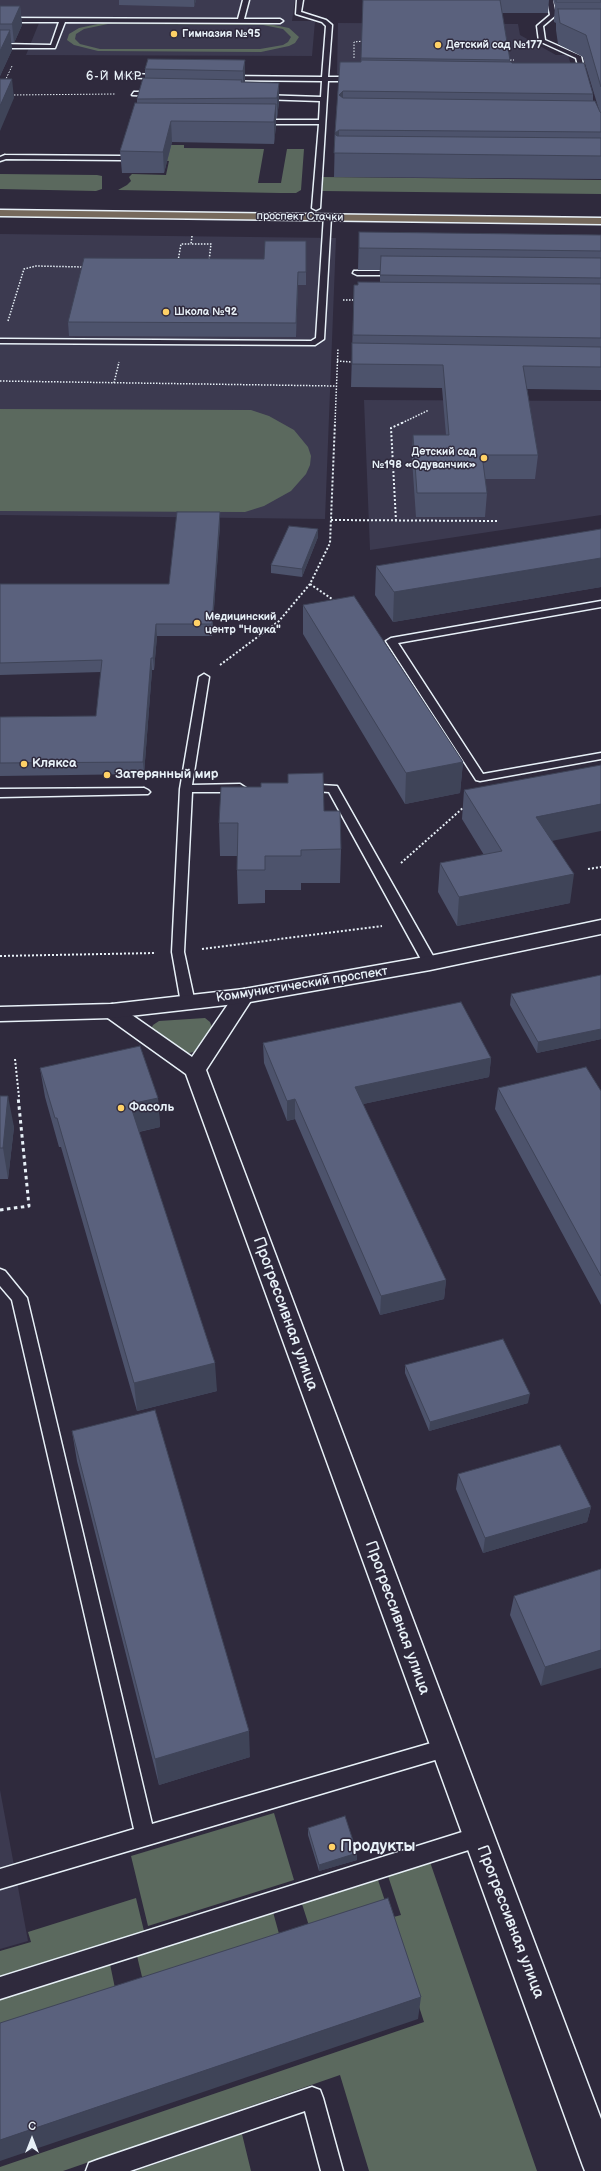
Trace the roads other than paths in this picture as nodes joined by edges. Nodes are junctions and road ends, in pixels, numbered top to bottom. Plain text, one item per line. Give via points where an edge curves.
1 (246, 0) edge
2 (300, 0) edge
3 (550, 1) edge
4 (543, 2) dead end
5 (0, 20) edge
6 (63, 20) junction
7 (241, 20) junction
8 (280, 21) dead end
9 (540, 26) junction
10 (548, 26) dead end
11 (0, 46) edge
12 (126, 76) dead end
13 (174, 77) edge
14 (222, 78) edge
15 (325, 79) junction
16 (365, 79) edge
17 (578, 81) edge
18 (586, 82) junction
19 (588, 89) edge
20 (134, 94) road end
21 (166, 95) edge
22 (253, 97) edge
23 (324, 99) junction
24 (250, 122) edge
25 (322, 122) junction
26 (121, 158) edge
27 (0, 159) edge
28 (316, 208) junction
29 (5, 209) edge
30 (601, 212) edge
31 (327, 217) junction
32 (601, 220) edge
33 (357, 273) dead end
34 (375, 273) junction
35 (407, 274) edge
36 (356, 300) edge
37 (2, 341) road end
38 (601, 604) edge
39 (204, 677) road end
40 (601, 756) edge
41 (248, 788) edge
42 (295, 788) edge
43 (186, 789) junction
44 (144, 792) dead end
45 (0, 793) edge
46 (601, 927) edge
47 (430, 963) junction
48 (244, 996) junction
49 (188, 1003) junction
50 (112, 1011) junction
51 (0, 1014) edge
52 (195, 1070) junction
53 (0, 1275) edge
54 (445, 1748) junction
55 (145, 1836) junction
56 (478, 1837) junction
57 (0, 1879) edge
58 (0, 1988) edge
59 (601, 2166) edge
60 (97, 2171) edge
61 (332, 2171) edge

1 - 7 lane
2 - 15 lane via 298,12 329,25
3 - 4 lane
3 - 9 lane via 553,15
5 - 6 lane
6 - 7 lane
6 - 11 lane via 53,47
7 - 8 lane
9 - 10 lane
9 - 18 lane via 542,41 579,57
12 - 13 lane
14 - 15 lane
15 - 16 lane
15 - 23 lane
17 - 18 lane
18 - 19 lane
20 - 21 lane
22 - 23 lane
23 - 25 lane
24 - 25 lane
25 - 28 lane
26 - 27 lane
28 - 29 main road, проспект Стачки
28 - 30 main road, проспект Стачки
29 - 31 main road, проспект Стачки
31 - 32 main road, проспект Стачки
31 - 37 lane via 320,340 312,343
33 - 34 lane
34 - 35 lane
34 - 36 lane via 374,300
38 - 40 lane via 391,641 480,778
39 - 43 lane
41 - 43 lane
42 - 47 lane via 333,788
43 - 49 lane via 178,952
44 - 45 lane
46 - 47 street, Коммунистический проспект
47 - 48 street, Коммунистический проспект
48 - 49 street, Коммунистический проспект
48 - 52 street
49 - 50 street, Коммунистический проспект
50 - 51 street, Коммунистический проспект
50 - 52 street
52 - 54 street, Прогрессивная улица
53 - 55 lane via 19,1298
54 - 55 lane
54 - 56 street, Прогрессивная улица
55 - 57 lane
56 - 58 lane
56 - 59 street, Прогрессивная улица
60 - 61 lane via 312,2098

